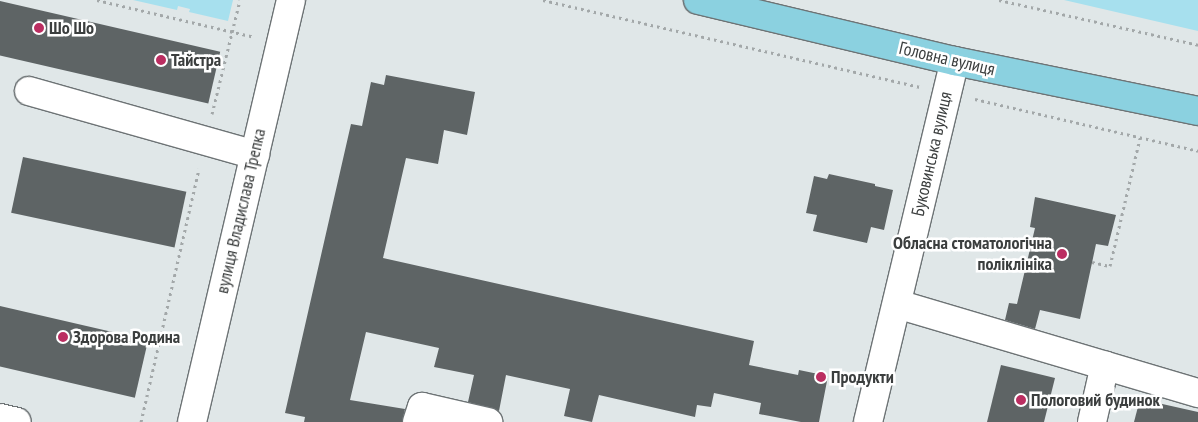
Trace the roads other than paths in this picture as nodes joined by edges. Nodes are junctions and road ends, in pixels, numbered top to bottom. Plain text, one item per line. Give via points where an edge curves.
1 (291, 0) edge
2 (698, 0) edge
3 (955, 61) junction
4 (29, 91) dead end
5 (1198, 111) edge
6 (255, 155) junction
7 (897, 304) junction
8 (1105, 365) junction
9 (1198, 393) edge
10 (0, 418) edge
11 (18, 422) edge
12 (192, 422) edge
13 (417, 422) edge
14 (488, 422) edge
15 (868, 422) edge
16 (1092, 422) edge

1 - 6 street, вулиця Владислава Трепка
2 - 3 main road, Головна вулиця
3 - 5 main road, Головна вулиця
3 - 7 street, Буковинська вулиця
4 - 6 street
6 - 12 street, вулиця Владислава Трепка
7 - 8 street
7 - 15 street, Буковинська вулиця
8 - 9 street
8 - 16 street
10 - 11 street
13 - 14 street via 422,407

